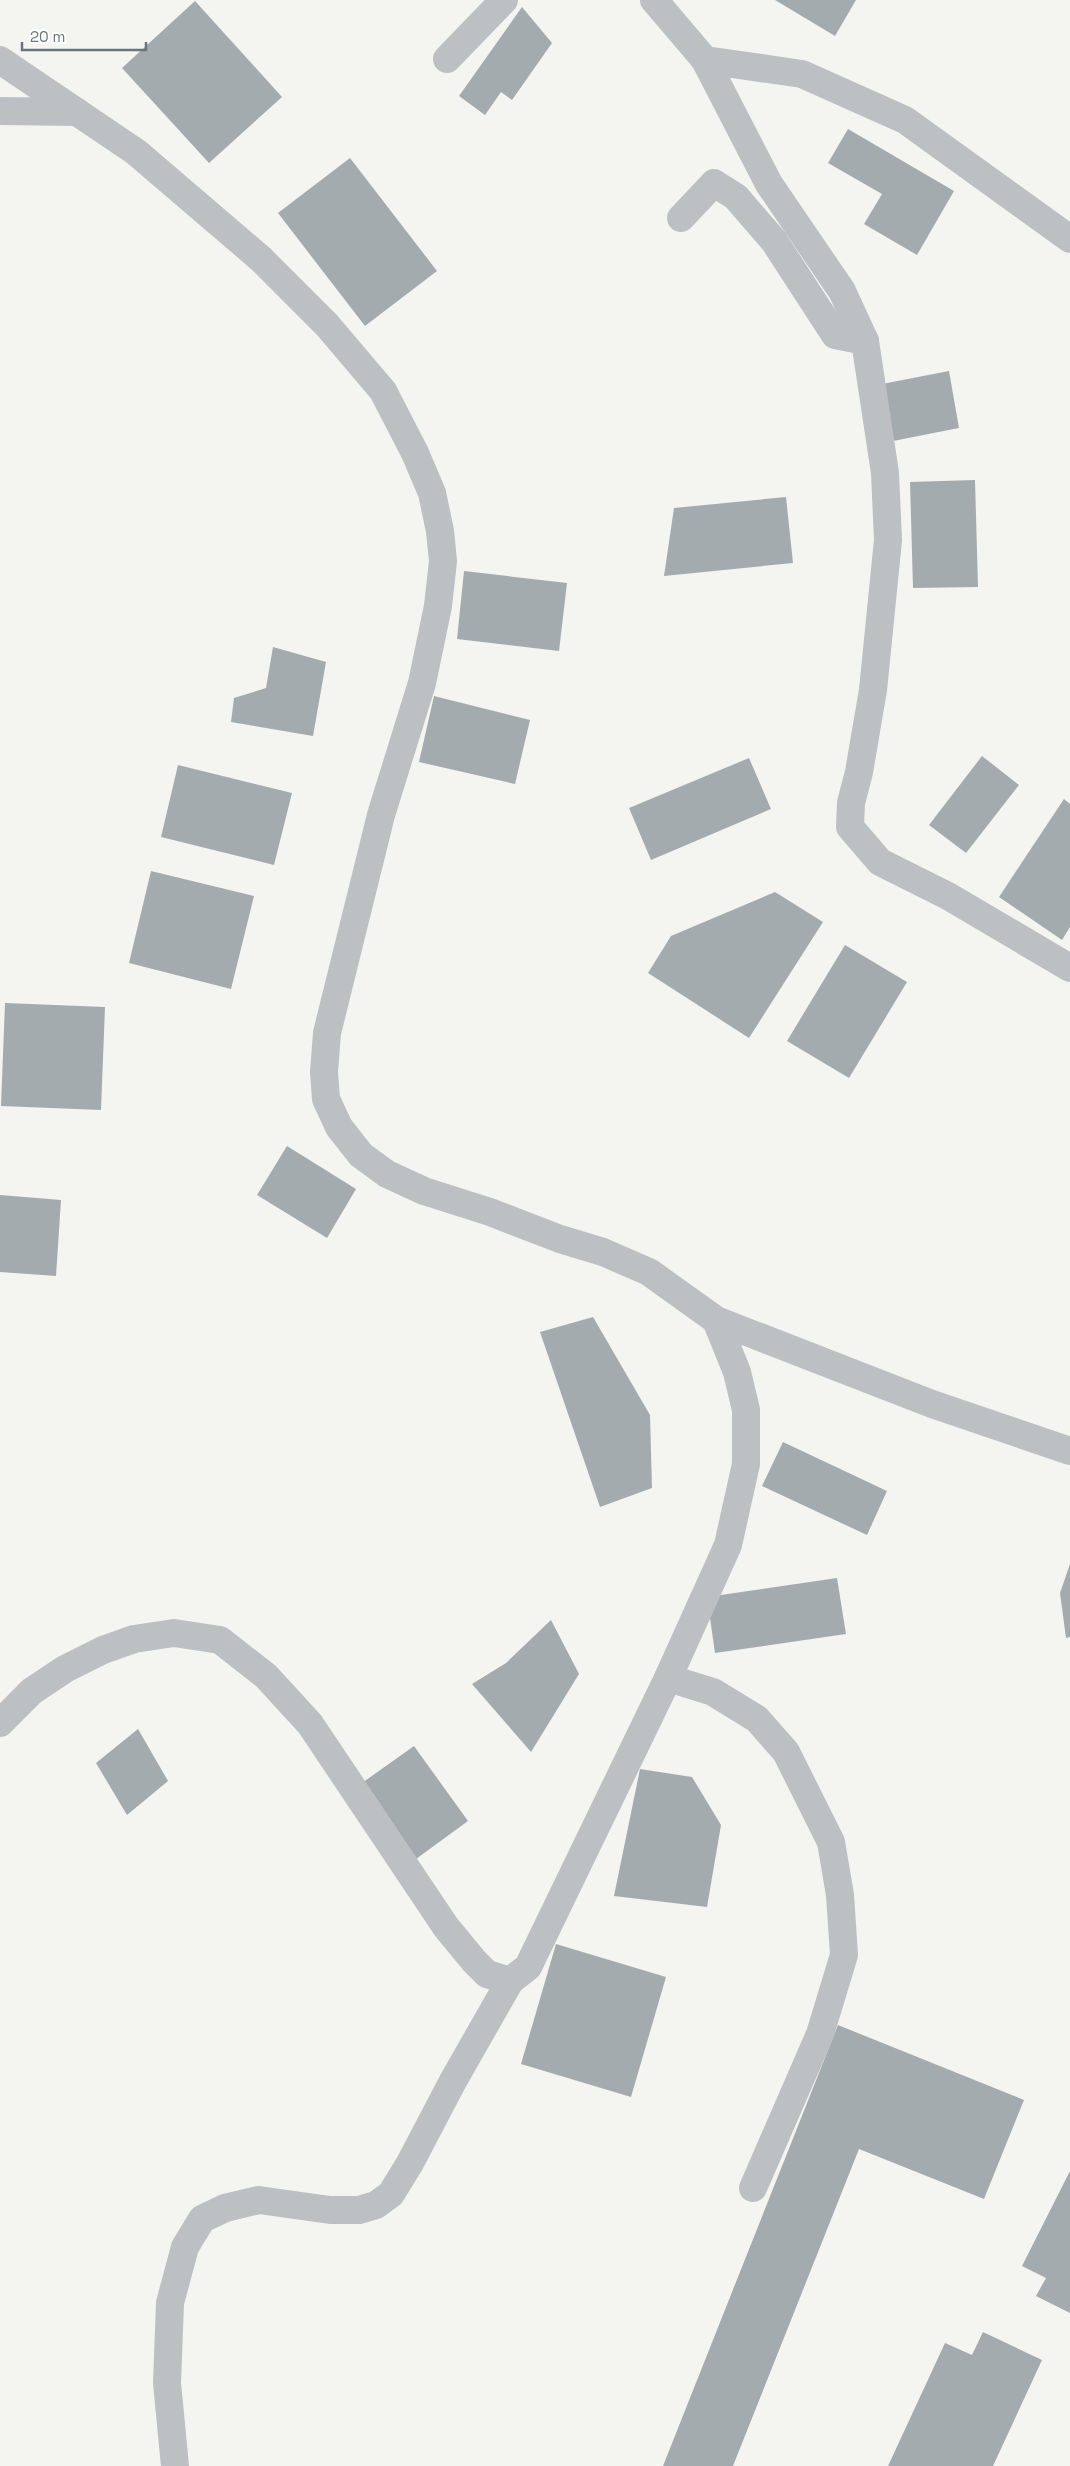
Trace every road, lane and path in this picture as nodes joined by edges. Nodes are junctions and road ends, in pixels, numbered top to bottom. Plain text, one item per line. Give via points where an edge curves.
1 (504, 0) edge
2 (654, 0) edge
3 (447, 59) dead end
4 (0, 60) edge
5 (705, 60) junction
6 (0, 110) edge
7 (77, 112) junction
8 (681, 218) dead end
9 (1070, 239) edge
10 (865, 341) junction
11 (1070, 968) edge
12 (716, 1320) junction
13 (1070, 1452) edge
14 (668, 1678) junction
15 (0, 1723) edge
16 (510, 1982) junction
17 (753, 2188) dead end
18 (175, 2466) edge

1 - 3 street
2 - 5 street
4 - 7 street
5 - 9 street via 802,74 905,120
5 - 10 street via 769,184 842,291
6 - 7 street
7 - 12 street via 143,158 261,259 327,325 382,391 432,493 443,561 438,606 422,683 381,816 327,1033 326,1099 339,1127 361,1155 387,1174 603,1252 649,1272
8 - 10 street via 714,183 736,197 774,241 835,335
10 - 11 street via 885,473 888,540 874,690 851,803 850,827 880,862 948,896
12 - 13 street via 932,1404
12 - 14 street via 737,1372 746,1410 746,1464 728,1545
14 - 16 street via 528,1967
14 - 17 street via 712,1692 757,1719 786,1752 831,1842 840,1895 844,1955 820,2034
15 - 16 street via 32,1691 65,1669 103,1650 134,1639 174,1633 220,1640 266,1676 310,1724 446,1928 487,1974
16 - 18 street via 391,2194 376,2205 359,2210 330,2210 259,2200 226,2208 202,2219 185,2247 170,2304 167,2383

